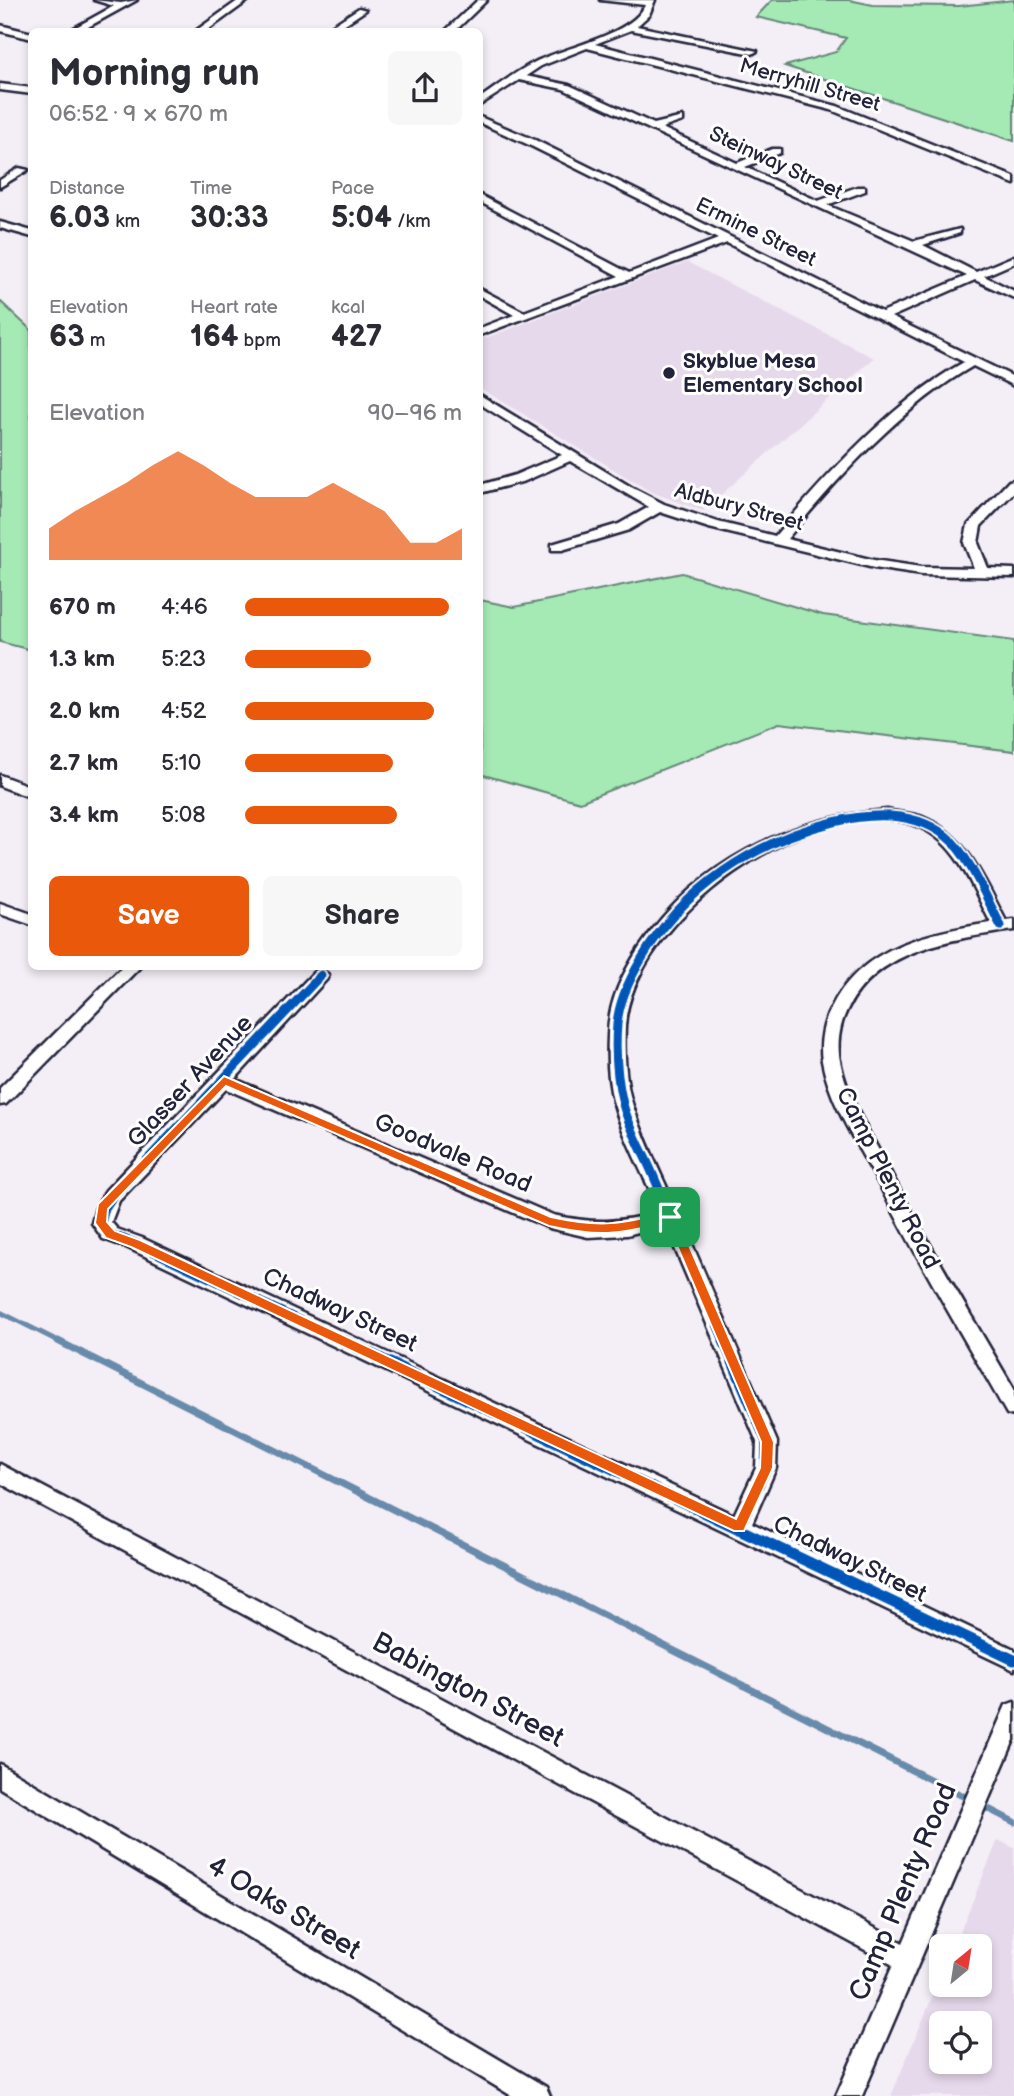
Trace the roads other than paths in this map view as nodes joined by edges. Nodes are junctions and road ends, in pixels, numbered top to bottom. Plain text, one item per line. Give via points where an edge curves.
1 (98, 0) edge
2 (133, 0) edge
3 (245, 0) edge
4 (483, 0) edge
5 (604, 0) edge
6 (650, 1) edge
7 (122, 6) junction
8 (362, 10) dead end
9 (630, 27) junction
10 (0, 28) edge
11 (79, 28) edge
12 (204, 28) edge
13 (333, 28) edge
14 (452, 28) edge
15 (28, 35) edge
16 (588, 45) junction
17 (752, 51) dead end
18 (517, 77) junction
19 (4, 88) edge
20 (28, 90) edge
21 (0, 97) edge
22 (483, 100) edge
23 (680, 119) dead end
24 (483, 121) edge
25 (655, 127) junction
26 (776, 151) dead end
27 (738, 166) junction
28 (23, 170) dead end
29 (1014, 181) edge
30 (0, 184) edge
31 (861, 189) dead end
32 (483, 200) edge
33 (818, 205) junction
34 (0, 225) edge
35 (956, 230) dead end
36 (28, 233) edge
37 (726, 240) junction
38 (914, 245) junction
39 (1014, 259) edge
40 (627, 276) junction
41 (977, 276) junction
42 (483, 294) edge
43 (1014, 295) edge
44 (523, 316) junction
45 (883, 316) junction
46 (483, 331) edge
47 (972, 361) junction
48 (1014, 382) edge
49 (483, 404) edge
50 (571, 456) junction
51 (1014, 484) edge
52 (483, 488) edge
53 (659, 507) junction
54 (778, 541) junction
55 (557, 547) dead end
56 (983, 573) junction
57 (1014, 573) edge
58 (0, 780) edge
59 (28, 791) edge
60 (0, 908) edge
61 (28, 918) edge
62 (1008, 925) edge
63 (129, 970) edge
64 (321, 975) dead end
65 (224, 1080) junction
66 (0, 1098) edge
67 (670, 1217) junction
68 (101, 1223) joint
69 (1014, 1408) edge
70 (0, 1473) edge
71 (739, 1527) junction
72 (1014, 1660) edge
73 (1014, 1713) edge
74 (0, 1774) edge
75 (908, 1959) junction
76 (537, 2096) edge
77 (849, 2096) edge

1 - 7 street
2 - 7 street
3 - 12 street
4 - 14 street
5 - 6 street
6 - 9 street via 646,13
7 - 11 street
8 - 13 street
9 - 16 street
9 - 17 street
10 - 15 street
16 - 18 street
16 - 29 street, Merryhill Street via 834,108
18 - 22 street
18 - 25 street, Steinway Street via 566,87
19 - 20 street
19 - 21 street
23 - 25 street
24 - 37 street, Ermine Street
25 - 27 street, Steinway Street
26 - 27 street
27 - 33 street, Steinway Street
28 - 30 street
31 - 33 street
32 - 40 street
33 - 38 street, Steinway Street
34 - 36 street
35 - 38 street
37 - 40 street
37 - 45 street, Ermine Street
38 - 41 street, Steinway Street
39 - 41 street
40 - 44 street
41 - 43 street, Steinway Street
41 - 45 street
42 - 44 street
44 - 46 street
45 - 47 street, Ermine Street
47 - 48 street, Ermine Street
47 - 54 street via 933,384 822,487
49 - 50 street, Aldbury Street
50 - 52 street
50 - 53 street, Aldbury Street
51 - 56 street via 975,524 971,543
53 - 54 street, Aldbury Street
53 - 55 street via 624,527
54 - 56 street, Aldbury Street via 874,564
56 - 57 street, Aldbury Street
58 - 59 street
60 - 61 street
62 - 67 street via 946,836 923,822 896,815 840,820 777,842 733,864 695,892 643,956 621,1001 616,1053 623,1104
62 - 69 street, Camp Plenty Road via 935,939 868,969 840,1004 829,1045 832,1069 843,1095 894,1197
63 - 66 street
64 - 65 street, Glasser Avenue
65 - 67 street, Goodvale Road via 549,1221 588,1230 627,1228
65 - 68 street, Glasser Avenue via 113,1194 102,1208
67 - 71 street via 768,1442 766,1468
68 - 71 street, Chadway Street via 110,1234
70 - 75 street, Babington Street
71 - 72 street, Chadway Street
73 - 75 street, Camp Plenty Road
74 - 76 street, 4 Oaks Street
75 - 77 street, Camp Plenty Road

